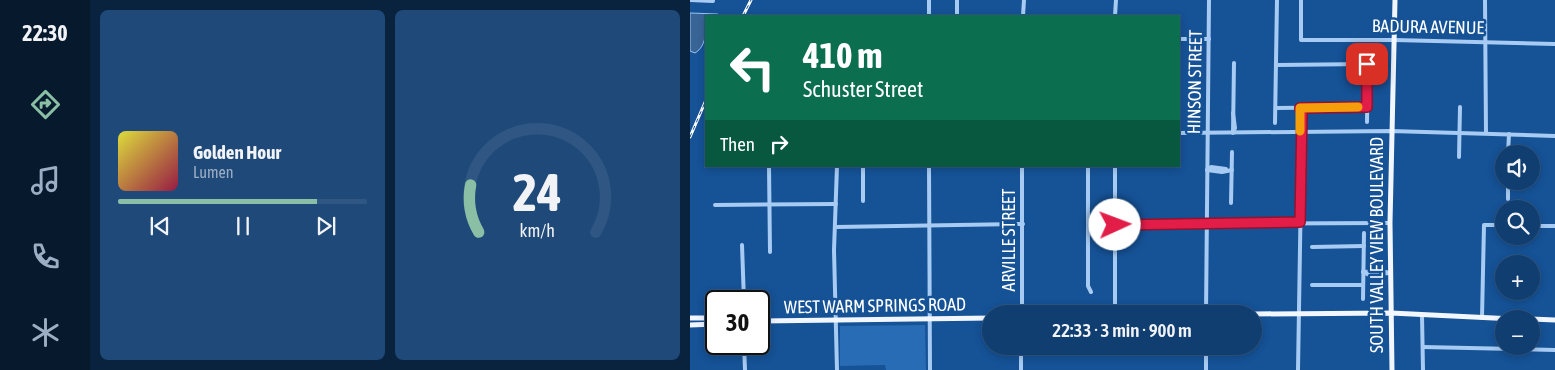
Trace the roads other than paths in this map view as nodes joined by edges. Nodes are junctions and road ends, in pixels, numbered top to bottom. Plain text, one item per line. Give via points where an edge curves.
1 (690, 0) edge
2 (713, 0) edge
3 (930, 0) edge
4 (957, 0) edge
5 (1024, 0) edge
6 (1116, 0) edge
7 (1209, 0) edge
8 (1277, 0) edge
9 (1301, 0) edge
10 (1395, 0) edge
11 (1485, 0) edge
12 (930, 15) edge
13 (957, 15) edge
14 (1024, 15) edge
15 (1115, 15) edge
16 (1180, 39) edge
17 (1209, 39) junction
18 (1394, 40) junction
19 (1486, 42) junction
20 (1555, 44) edge
21 (1368, 48) dead end
22 (1234, 63) dead end
23 (1367, 64) junction
24 (1276, 65) junction
25 (1367, 107) junction
26 (1276, 108) junction
27 (1300, 108) junction
28 (1460, 108) dead end
29 (1367, 122) dead end
30 (1275, 123) dead end
31 (1300, 131) junction
32 (1390, 131) junction
33 (1208, 132) junction
34 (1233, 132) junction
35 (1180, 133) edge
36 (1459, 133) junction
37 (1486, 133) junction
38 (1509, 134) junction
39 (1555, 136) edge
40 (1508, 145) edge
41 (1232, 152) dead end
42 (1459, 157) dead end
43 (769, 167) edge
44 (837, 167) edge
45 (863, 167) edge
46 (929, 167) edge
47 (1022, 167) edge
48 (1088, 167) edge
49 (1115, 167) edge
50 (1207, 170) junction
51 (1229, 170) junction
52 (1508, 190) edge
53 (1508, 199) dead end
54 (862, 202) dead end
55 (1231, 203) dead end
56 (836, 204) junction
57 (715, 205) dead end
58 (770, 205) junction
59 (1300, 222) junction
60 (1390, 223) junction
61 (1023, 224) junction
62 (1206, 224) junction
63 (1088, 225) junction
64 (1115, 225) junction
65 (1495, 225) edge
66 (1540, 226) edge
67 (1555, 226) edge
68 (836, 227) junction
69 (929, 227) junction
70 (1364, 233) dead end
71 (742, 245) dead end
72 (1364, 246) junction
73 (1312, 247) dead end
74 (770, 252) dead end
75 (1363, 272) junction
76 (1389, 273) junction
77 (1312, 285) dead end
78 (1363, 285) junction
79 (744, 290) edge
80 (1091, 292) dead end
81 (1363, 299) dead end
82 (1022, 305) edge
83 (1115, 305) edge
84 (1206, 305) edge
85 (1390, 313) junction
86 (1262, 314) edge
87 (1298, 314) junction
88 (1422, 315) junction
89 (690, 318) edge
90 (705, 318) edge
91 (930, 318) junction
92 (982, 318) edge
93 (1482, 318) junction
94 (1495, 318) edge
95 (1540, 319) edge
96 (836, 320) junction
97 (1555, 320) edge
98 (770, 321) edge
99 (705, 324) edge
100 (690, 325) edge
101 (1423, 347) junction
102 (1555, 350) edge
103 (744, 355) edge
104 (1021, 355) edge
105 (1206, 355) edge
106 (744, 370) edge
107 (837, 370) edge
108 (930, 370) edge
109 (1021, 370) edge
110 (1206, 370) edge
111 (1298, 370) edge
112 (1392, 370) edge
113 (1423, 370) edge

1 - 2 street
3 - 12 street
4 - 13 street
5 - 14 street
6 - 15 street
7 - 17 street, HINSON STREET
8 - 24 street
9 - 18 street, BADURA AVENUE via 1301,40
10 - 18 main road, SOUTH VALLEY VIEW BOULEVARD
11 - 19 street
16 - 17 street
17 - 33 street, HINSON STREET
18 - 19 street, BADURA AVENUE
18 - 32 main road, SOUTH VALLEY VIEW BOULEVARD
19 - 20 street, BADURA AVENUE
19 - 37 street
21 - 23 street
22 - 34 street
23 - 24 street
23 - 25 street
24 - 26 street
25 - 27 street
25 - 29 street
26 - 27 street
26 - 30 street
27 - 31 street
28 - 36 street
31 - 32 street
31 - 34 street
31 - 59 street
32 - 36 street
32 - 60 main road, SOUTH VALLEY VIEW BOULEVARD
33 - 34 street
33 - 35 street
33 - 50 street, HINSON STREET
36 - 37 street
36 - 42 street
37 - 38 street
38 - 39 street
38 - 40 street
41 - 51 street
43 - 58 street
44 - 56 street
45 - 54 street
46 - 69 street
47 - 61 street, ARVILLE STREET
48 - 63 street
49 - 64 street
50 - 51 street
50 - 62 street, HINSON STREET
51 - 55 street
52 - 53 street
56 - 58 street
56 - 68 street
57 - 58 street
58 - 74 street
59 - 60 street
59 - 62 street
59 - 87 street
60 - 76 main road, SOUTH VALLEY VIEW BOULEVARD
61 - 69 street
61 - 82 street, ARVILLE STREET
62 - 64 street
62 - 84 street, HINSON STREET
63 - 64 street
63 - 80 street via 1088,286
64 - 83 street
65 - 93 street via 1484,224
66 - 67 street
68 - 69 street
68 - 96 street
69 - 91 street
70 - 72 street
71 - 79 street
72 - 73 street
72 - 75 street
75 - 76 street
75 - 78 street
76 - 85 main road, SOUTH VALLEY VIEW BOULEVARD
77 - 78 street
78 - 81 street
85 - 87 main road
85 - 88 main road
85 - 112 main road, SOUTH VALLEY VIEW BOULEVARD
86 - 87 main road
87 - 111 street
88 - 93 main road
88 - 101 street
89 - 90 main road
91 - 92 main road, WEST WARM SPRINGS ROAD
91 - 96 main road, WEST WARM SPRINGS ROAD
91 - 108 street
93 - 94 main road
95 - 97 main road
96 - 98 main road, WEST WARM SPRINGS ROAD
96 - 107 street
99 - 100 main road
101 - 102 street
101 - 113 street
103 - 106 street
104 - 109 street
105 - 110 street

